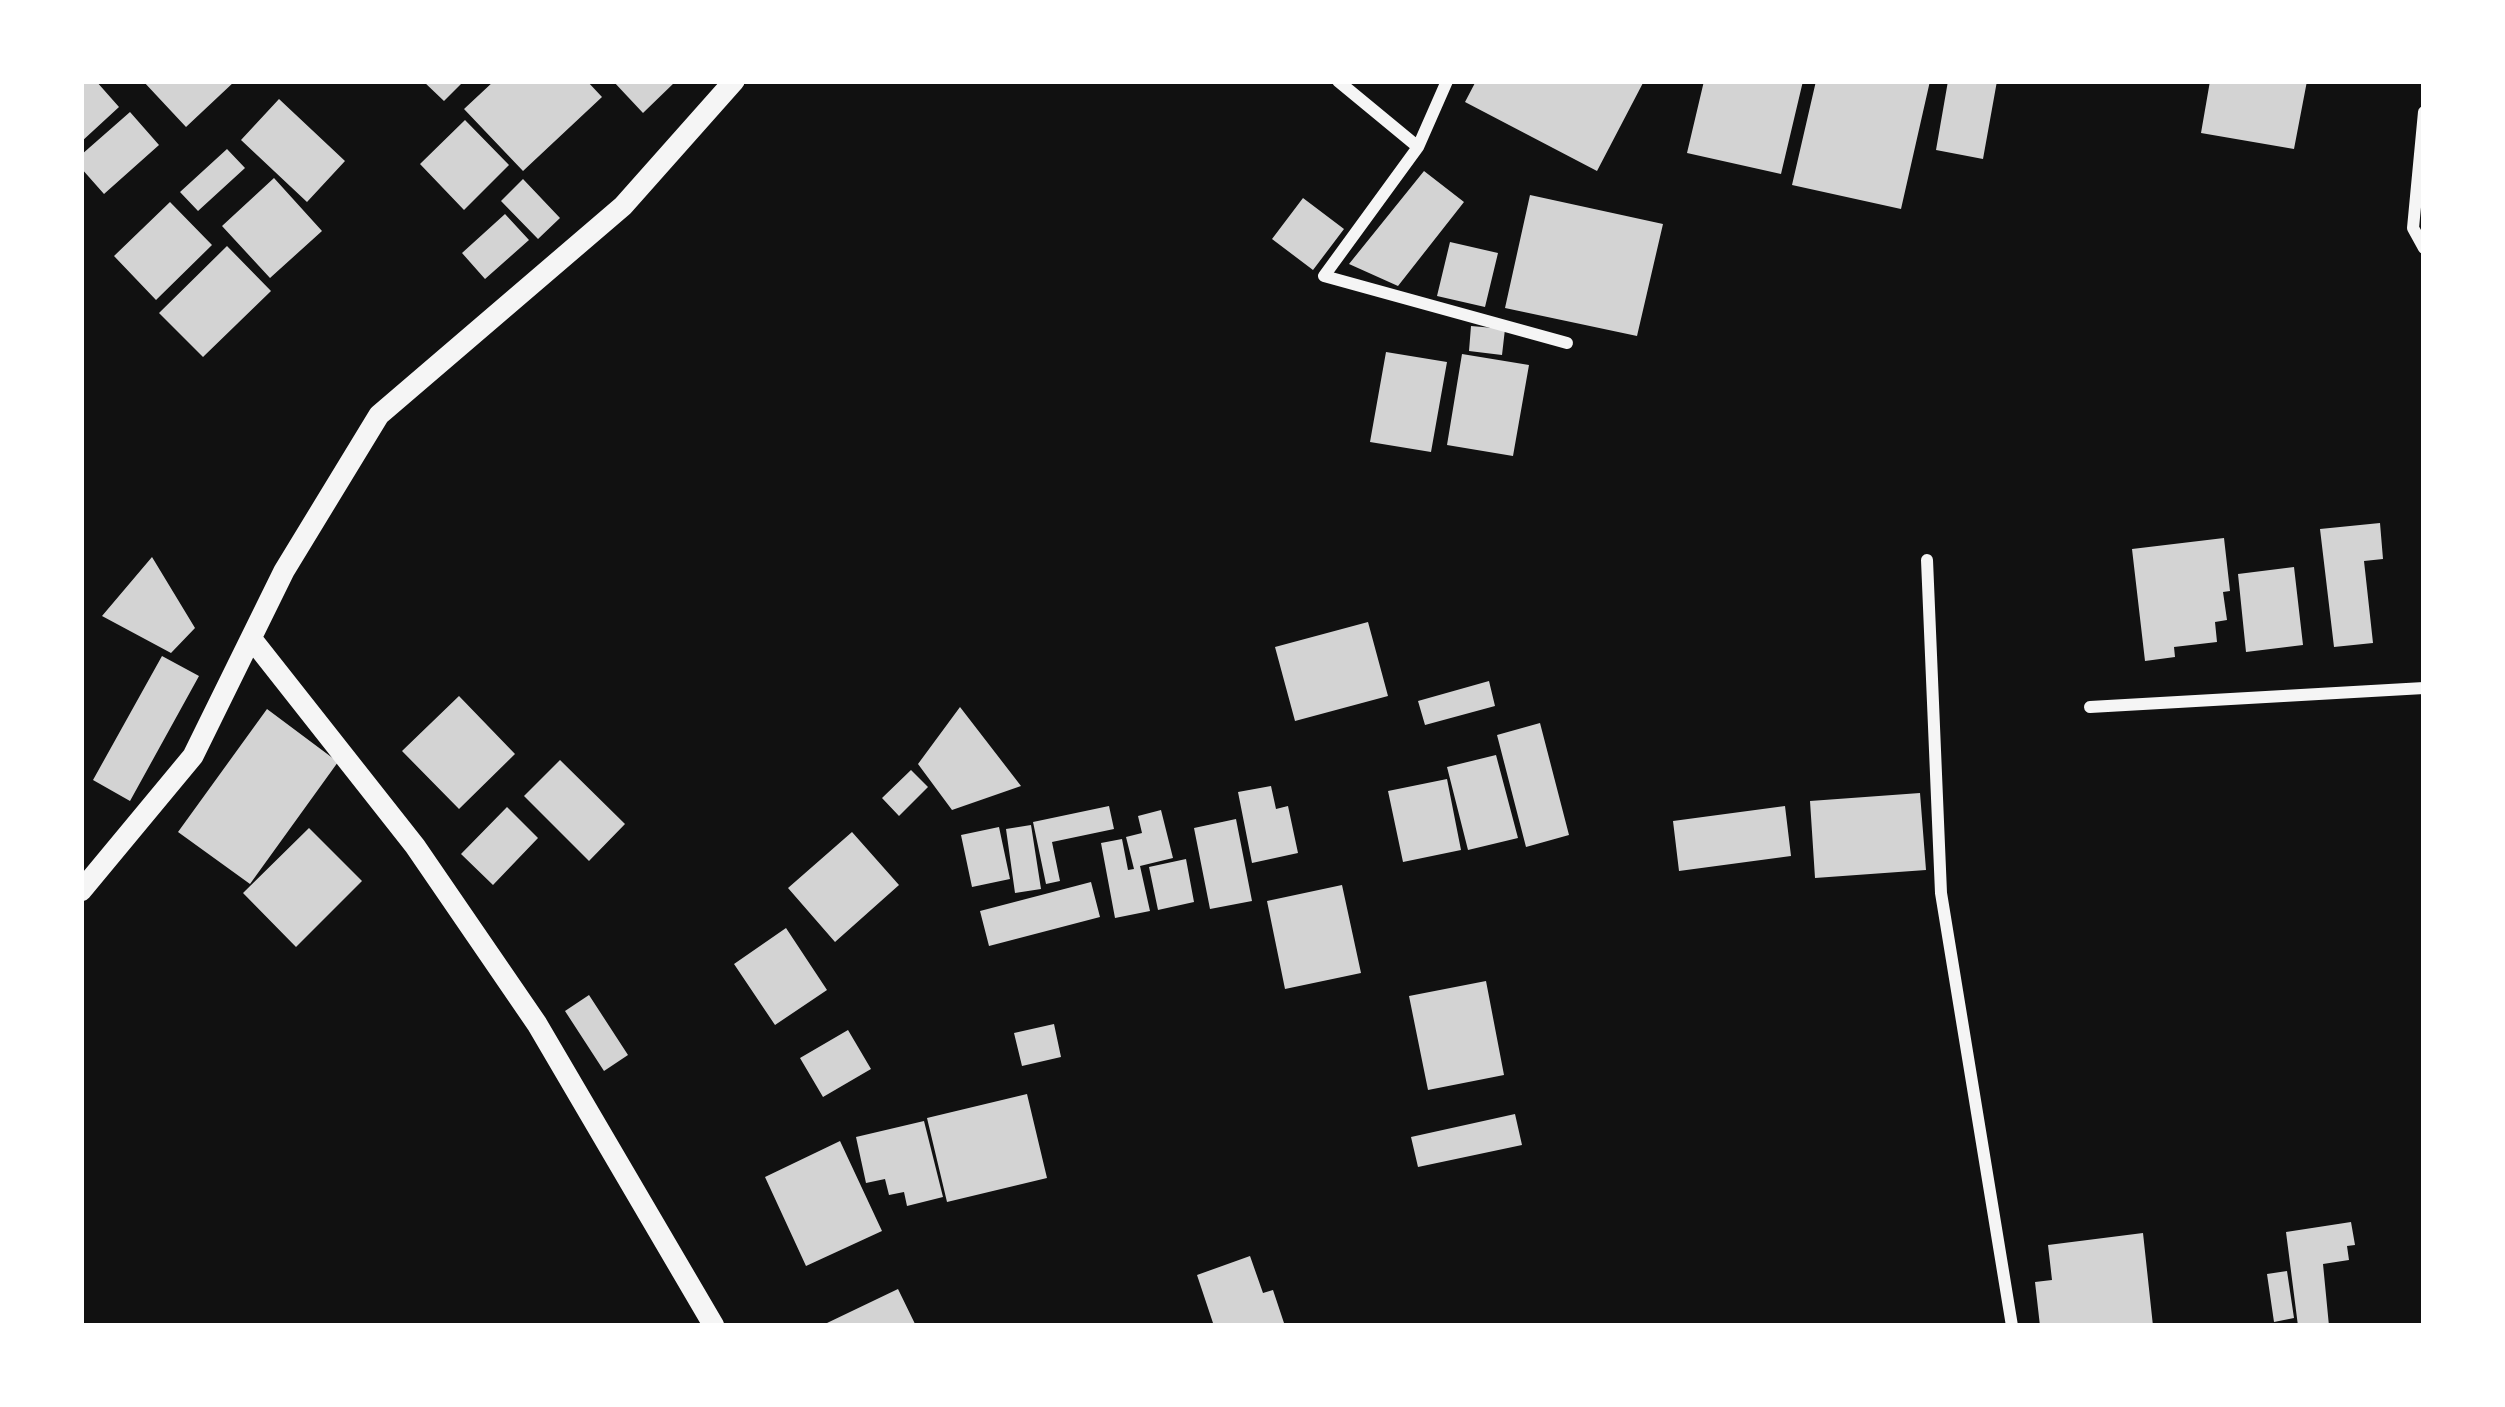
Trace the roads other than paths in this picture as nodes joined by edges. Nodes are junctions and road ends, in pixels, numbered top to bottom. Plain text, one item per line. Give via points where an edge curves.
1 (734, 81) edge
2 (1338, 81) edge
3 (1447, 81) edge
4 (2424, 112) edge
5 (1418, 147) junction
6 (2424, 248) edge
7 (1567, 343) dead end
8 (1927, 560) dead end
9 (251, 638) junction
10 (2424, 688) edge
11 (2090, 707) dead end
12 (81, 892) edge
13 (714, 1326) edge
14 (2012, 1326) edge

1 - 9 street via 623,206 379,415
2 - 5 street
3 - 5 street
4 - 6 street via 2413,228
5 - 7 street via 1324,276
8 - 14 street via 1941,893
9 - 12 street via 193,756
9 - 13 street via 415,846 537,1024
10 - 11 street

